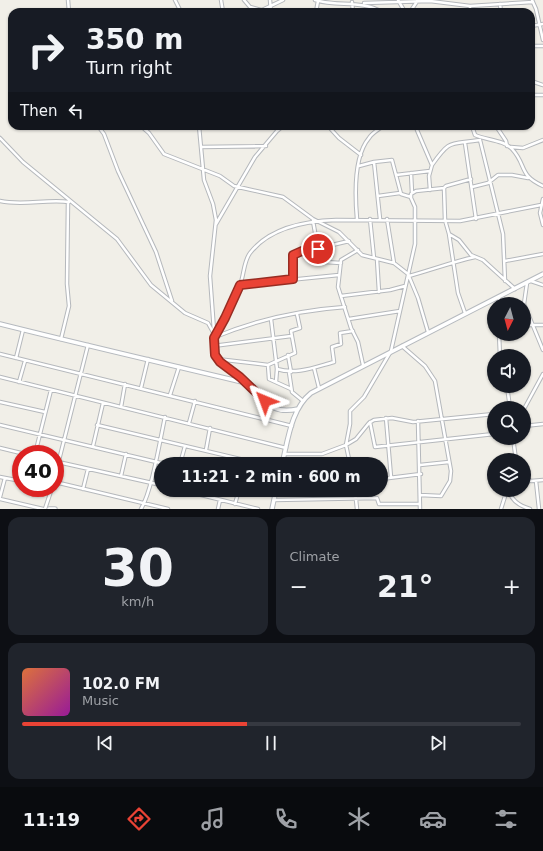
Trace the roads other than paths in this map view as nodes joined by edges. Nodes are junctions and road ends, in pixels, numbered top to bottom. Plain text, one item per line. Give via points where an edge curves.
1 (244, 0) edge
2 (270, 0) edge
3 (283, 0) edge
4 (317, 0) edge
5 (328, 1) edge
6 (350, 1) edge
7 (399, 1) edge
8 (416, 1) edge
9 (532, 1) edge
10 (364, 3) junction
11 (500, 4) junction
12 (270, 5) junction
13 (470, 6) joint
14 (254, 8) edge
15 (265, 8) edge
16 (270, 8) edge
17 (374, 8) edge
18 (500, 8) edge
19 (535, 11) edge
20 (543, 24) edge
21 (539, 25) junction
22 (535, 26) edge
23 (543, 40) edge
24 (101, 130) edge
25 (146, 130) edge
26 (199, 130) edge
27 (278, 130) edge
28 (332, 130) edge
29 (378, 130) edge
30 (417, 130) edge
31 (473, 130) edge
32 (499, 130) edge
33 (0, 138) edge
34 (484, 139) junction
35 (480, 140) junction
36 (543, 140) edge
37 (465, 142) junction
38 (266, 146) junction
39 (508, 146) junction
40 (201, 148) junction
41 (361, 155) junction
42 (374, 162) junction
43 (432, 165) junction
44 (359, 166) junction
45 (203, 170) junction
46 (430, 171) junction
47 (410, 173) junction
48 (396, 175) junction
49 (529, 178) junction
50 (471, 179) junction
51 (491, 181) junction
52 (543, 186) edge
53 (238, 187) junction
54 (472, 187) junction
55 (444, 188) junction
56 (430, 190) junction
57 (400, 193) junction
58 (412, 193) junction
59 (378, 196) junction
60 (411, 197) junction
61 (543, 199) edge
62 (0, 201) edge
63 (70, 202) junction
64 (541, 205) junction
65 (498, 214) junction
66 (357, 219) junction
67 (370, 219) junction
68 (380, 219) junction
69 (387, 219) junction
70 (476, 219) junction
71 (415, 220) junction
72 (445, 220) junction
73 (313, 221) junction
74 (317, 221) junction
75 (216, 225) junction
76 (543, 225) edge
77 (449, 234) junction
78 (349, 241) junction
79 (318, 249) junction
80 (324, 249) junction
81 (358, 250) junction
82 (543, 254) edge
83 (475, 257) junction
84 (375, 259) junction
85 (505, 261) junction
86 (453, 262) junction
87 (341, 263) junction
88 (394, 263) junction
89 (543, 274) edge
90 (339, 275) junction
91 (409, 275) junction
92 (293, 279) junction
93 (531, 280) junction
94 (506, 281) junction
95 (527, 283) junction
96 (240, 285) junction
97 (543, 285) edge
98 (405, 286) junction
99 (515, 289) junction
100 (379, 292) junction
101 (341, 296) junction
102 (499, 297) edge
103 (172, 302) junction
104 (487, 303) edge
105 (345, 307) junction
106 (400, 311) junction
107 (297, 314) junction
108 (465, 314) junction
109 (271, 319) junction
110 (349, 319) junction
111 (0, 324) edge
112 (531, 325) edge
113 (534, 325) junction
114 (543, 325) edge
115 (23, 330) junction
116 (353, 331) junction
117 (428, 332) junction
118 (214, 334) junction
119 (291, 336) junction
120 (214, 338) junction
121 (61, 339) junction
122 (273, 339) junction
123 (88, 345) junction
124 (213, 346) junction
125 (401, 346) junction
126 (543, 350) edge
127 (391, 351) junction
128 (0, 354) edge
129 (288, 355) junction
130 (16, 358) junction
131 (148, 359) junction
132 (217, 359) junction
133 (25, 361) junction
134 (275, 362) junction
135 (268, 365) junction
136 (363, 365) junction
137 (179, 366) junction
138 (314, 368) junction
139 (276, 369) junction
140 (290, 372) junction
141 (80, 374) junction
142 (543, 374) edge
143 (0, 377) edge
144 (19, 382) junction
145 (276, 382) junction
146 (125, 384) junction
147 (247, 384) junction
148 (141, 388) junction
149 (319, 388) junction
150 (291, 389) junction
151 (51, 390) junction
152 (170, 395) junction
153 (74, 396) junction
154 (303, 401) junction
155 (528, 401) edge
156 (0, 402) edge
157 (195, 402) junction
158 (102, 403) junction
159 (121, 407) junction
160 (298, 409) junction
161 (45, 412) junction
162 (487, 415) edge
163 (165, 417) junction
164 (386, 418) junction
165 (442, 418) junction
166 (418, 421) junction
167 (370, 422) junction
168 (189, 423) junction
169 (543, 424) edge
170 (0, 425) edge
171 (97, 425) junction
172 (531, 425) edge
173 (292, 426) junction
174 (210, 428) junction
175 (40, 434) junction
176 (487, 435) edge
177 (444, 439) junction
178 (64, 440) junction
179 (160, 440) junction
180 (419, 443) junction
181 (37, 445) edge
182 (63, 445) edge
183 (346, 445) junction
184 (92, 446) junction
185 (185, 446) junction
186 (387, 446) junction
187 (0, 448) edge
188 (286, 448) junction
189 (206, 450) junction
190 (12, 451) edge
191 (126, 454) junction
192 (285, 454) junction
193 (156, 457) edge
194 (182, 457) edge
195 (233, 457) edge
196 (284, 457) edge
197 (349, 457) edge
198 (154, 462) edge
199 (449, 462) junction
200 (64, 463) edge
201 (420, 465) junction
202 (154, 466) edge
203 (88, 469) junction
204 (420, 474) junction
205 (0, 476) edge
206 (120, 476) junction
207 (391, 477) junction
208 (4, 478) junction
209 (388, 478) edge
210 (12, 479) edge
211 (543, 480) edge
212 (531, 481) edge
213 (536, 481) junction
214 (150, 483) junction
215 (64, 484) edge
216 (154, 484) edge
217 (84, 489) junction
218 (420, 494) junction
219 (48, 497) edge
220 (208, 497) edge
221 (237, 497) edge
222 (275, 497) edge
223 (506, 497) edge
224 (511, 497) edge
225 (0, 498) edge
226 (357, 498) junction
227 (220, 500) junction
228 (274, 500) junction
229 (144, 504) junction
230 (235, 504) junction
231 (420, 504) junction
232 (24, 505) junction
233 (23, 509) edge
234 (44, 509) edge
235 (49, 509) edge
236 (55, 509) edge
237 (141, 509) edge
238 (168, 509) edge
239 (218, 509) edge
240 (258, 509) edge
241 (272, 509) edge
242 (357, 509) edge
243 (420, 509) edge
244 (502, 509) edge
245 (530, 509) edge
246 (539, 509) edge

1 - 14 street
2 - 12 street
3 - 12 street
4 - 5 street
5 - 6 street
6 - 10 street
7 - 8 street
7 - 10 street
8 - 13 street
9 - 11 street
10 - 17 street
11 - 13 street
11 - 18 street
12 - 15 street
12 - 16 street
19 - 21 street
20 - 21 street
21 - 22 street
21 - 23 street
24 - 103 street via 156,252
25 - 45 street via 164,154
26 - 40 street
27 - 38 street
28 - 41 street
29 - 41 street via 369,138
30 - 43 street
31 - 34 street via 474,134
32 - 39 street
33 - 63 street via 23,162
34 - 35 street
34 - 39 street
35 - 37 street
35 - 51 street
36 - 39 street via 523,148
37 - 43 street via 448,145
37 - 50 street
38 - 40 street
38 - 53 street via 255,157
39 - 49 street
40 - 45 street
41 - 44 street
42 - 44 street
42 - 48 street via 392,160
42 - 59 street
43 - 46 street
44 - 66 street via 355,195
45 - 53 street
45 - 75 street via 204,182 214,207
46 - 47 street
46 - 56 street
47 - 48 street
47 - 58 street
48 - 57 street
49 - 51 street via 501,174
49 - 52 street
50 - 54 street
50 - 55 street
51 - 54 street
51 - 65 street
53 - 74 street via 279,195
53 - 75 street
54 - 70 street
55 - 56 street
55 - 72 street
56 - 58 street
57 - 59 street
57 - 60 street
58 - 60 street
59 - 68 street
60 - 71 street
61 - 64 street
62 - 63 street
63 - 103 street via 120,242 148,282
63 - 121 street via 68,306
64 - 65 street
64 - 76 street
65 - 70 street
65 - 85 street via 504,238
66 - 67 street
66 - 74 street
67 - 68 street
67 - 84 street
68 - 69 street
69 - 71 street
69 - 88 street
70 - 72 street
71 - 72 street
71 - 91 street via 415,244
72 - 77 street
73 - 74 street
73 - 79 street
73 - 96 street via 288,227 262,242 249,254
74 - 78 street via 336,230
75 - 118 street via 210,276
77 - 83 street
77 - 86 street
78 - 80 street
78 - 81 street
79 - 80 street
79 - 92 street via 293,255
80 - 87 street via 325,262
81 - 84 street via 362,255
81 - 87 street via 342,259
82 - 85 street
83 - 86 street
83 - 94 street via 483,260
84 - 88 street
84 - 100 street
85 - 94 street
86 - 91 street
86 - 108 street via 458,294
87 - 90 street
88 - 91 street
89 - 93 street
90 - 92 street
90 - 101 street via 338,287
91 - 98 street
91 - 117 street
92 - 96 street
93 - 95 street
93 - 97 street
94 - 99 street
95 - 99 street
95 - 113 street via 524,304
96 - 120 street
98 - 100 street
98 - 106 street
99 - 102 street
100 - 101 street
101 - 105 street
103 - 118 street via 187,314 208,323
104 - 108 street
105 - 107 street
105 - 110 street
106 - 110 street
106 - 127 street
107 - 109 street
107 - 119 street via 300,328 291,331
108 - 117 street
109 - 120 street via 244,325
109 - 122 street
110 - 116 street
111 - 115 street
112 - 113 street
113 - 114 street
113 - 126 street
115 - 121 street
115 - 130 street
116 - 136 street
116 - 138 street via 340,333 341,344 332,347 334,362
117 - 125 street
118 - 120 street
119 - 122 street
119 - 129 street via 295,352
120 - 124 street
121 - 123 street
122 - 124 street
122 - 134 street
123 - 131 street
123 - 141 street
124 - 132 street
125 - 127 street
125 - 165 street via 425,366 435,381
127 - 136 street
127 - 183 street via 364,397 351,410
128 - 130 street
129 - 134 street
129 - 140 street
130 - 133 street
131 - 137 street
131 - 148 street
132 - 135 street
132 - 147 street
133 - 141 street
133 - 144 street
134 - 135 street
134 - 139 street
135 - 145 street via 268,379
136 - 149 street
137 - 147 street
137 - 152 street
138 - 140 street
138 - 149 street
139 - 140 street
139 - 145 street
140 - 150 street
141 - 146 street
141 - 153 street
142 - 155 street
143 - 144 street
144 - 151 street
145 - 150 street
146 - 148 street
146 - 159 street
147 - 160 street via 278,410 286,412
148 - 152 street
149 - 154 street
150 - 154 street
151 - 153 street
151 - 161 street
152 - 157 street
153 - 158 street
153 - 178 street
154 - 160 street
156 - 161 street
157 - 168 street
157 - 173 street
158 - 159 street
158 - 171 street
159 - 163 street
160 - 173 street
161 - 175 street
162 - 165 street
163 - 168 street
163 - 179 street
164 - 166 street
164 - 167 street
164 - 186 street
165 - 166 street
165 - 177 street
166 - 180 street
167 - 183 street via 356,439
167 - 186 street via 373,446
168 - 174 street
169 - 172 street
170 - 175 street
171 - 179 street
171 - 184 street
173 - 188 street
174 - 188 street
174 - 189 street
175 - 178 street
175 - 181 street
176 - 177 street
177 - 180 street
177 - 199 street
178 - 182 street
178 - 184 street
179 - 185 street
179 - 193 street
180 - 186 street
180 - 201 street
183 - 192 street via 322,454
183 - 197 street
184 - 191 street
185 - 189 street
185 - 194 street
186 - 207 street
187 - 190 street
188 - 192 street
189 - 195 street
191 - 198 street
191 - 206 street
192 - 196 street
199 - 201 street
199 - 218 street via 451,478 442,494 437,497
200 - 203 street
201 - 204 street
202 - 214 street
203 - 206 street
203 - 217 street
204 - 207 street
204 - 218 street
205 - 208 street
206 - 214 street
207 - 209 street
208 - 210 street
208 - 225 street
211 - 213 street
212 - 213 street
213 - 246 street
214 - 216 street
214 - 229 street
215 - 217 street
217 - 229 street
218 - 231 street
219 - 234 street
220 - 227 street
221 - 230 street
222 - 228 street
223 - 244 street
224 - 245 street
225 - 232 street
226 - 228 street
226 - 231 street via 377,498 379,504
226 - 242 street
227 - 230 street
227 - 239 street
228 - 241 street
229 - 237 street
229 - 238 street
230 - 240 street
231 - 243 street
232 - 233 street
232 - 234 street
235 - 236 street

